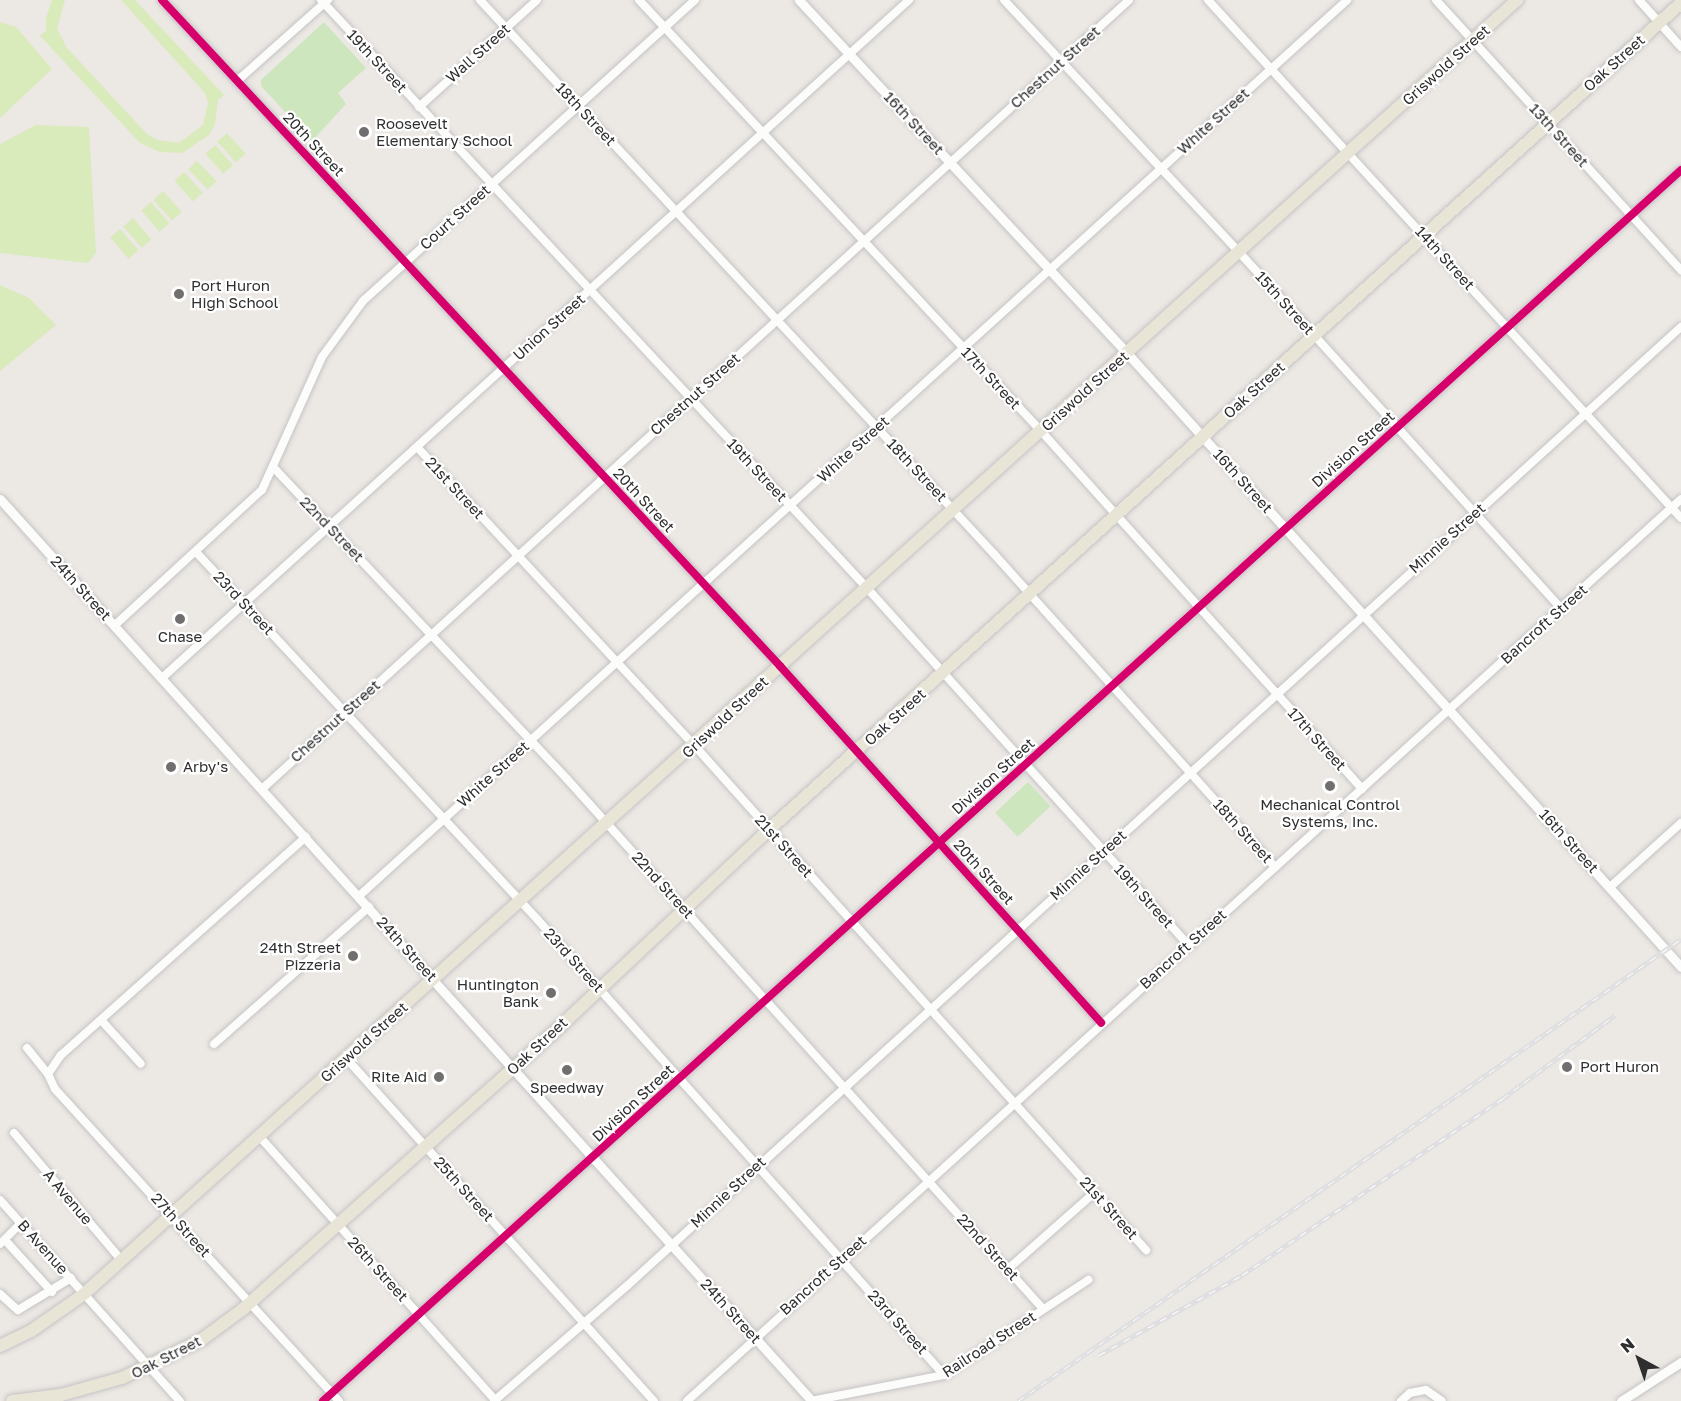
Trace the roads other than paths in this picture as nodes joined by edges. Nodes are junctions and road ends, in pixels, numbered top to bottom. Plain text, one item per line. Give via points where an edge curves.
1 (162, 0) edge
2 (480, 0) edge
3 (537, 0) edge
4 (639, 0) edge
5 (695, 0) edge
6 (799, 0) edge
7 (909, 0) edge
8 (1004, 0) edge
9 (1129, 0) edge
10 (1208, 0) edge
11 (1347, 0) edge
12 (1436, 0) edge
13 (1517, 0) edge
14 (1639, 0) edge
15 (324, 1) edge
16 (1681, 3) edge
17 (1659, 22) junction
18 (664, 27) junction
19 (506, 28) junction
20 (1473, 40) junction
21 (1681, 47) edge
22 (849, 54) junction
23 (1061, 62) junction
24 (1272, 68) junction
25 (237, 81) junction
26 (578, 106) junction
27 (419, 107) junction
28 (1548, 123) junction
29 (763, 133) junction
30 (1350, 153) junction
31 (950, 163) junction
32 (1161, 169) junction
33 (1681, 170) edge
34 (491, 184) junction
35 (675, 211) junction
36 (1632, 215) junction
37 (1425, 236) junction
38 (864, 242) junction
39 (1239, 252) junction
40 (405, 262) junction
41 (1051, 270) junction
42 (1681, 270) edge
43 (589, 290) junction
44 (777, 320) junction
45 (1508, 327) junction
46 (1681, 327) edge
47 (1314, 335) junction
48 (963, 349) junction
49 (1127, 353) junction
50 (503, 369) junction
51 (691, 398) junction
52 (1586, 414) junction
53 (877, 427) junction
54 (1397, 427) junction
55 (1041, 431) junction
56 (1203, 437) junction
57 (417, 447) junction
58 (274, 468) junction
59 (604, 477) junction
60 (0, 499) edge
61 (1681, 499) edge
62 (790, 506) junction
63 (1672, 508) junction
64 (954, 510) junction
65 (1475, 513) junction
66 (1117, 516) junction
67 (1681, 518) edge
68 (330, 526) junction
69 (1286, 528) junction
70 (196, 552) junction
71 (518, 555) junction
72 (704, 583) junction
73 (867, 588) junction
74 (1030, 594) junction
75 (244, 603) junction
76 (1199, 607) junction
77 (1562, 609) junction
78 (1363, 615) junction
79 (115, 625) junction
80 (431, 633) junction
81 (618, 662) junction
82 (780, 666) junction
83 (944, 673) junction
84 (162, 678) junction
85 (1112, 686) junction
86 (1276, 693) junction
87 (1450, 710) junction
88 (345, 712) junction
89 (531, 740) junction
90 (694, 745) junction
91 (857, 751) junction
92 (1026, 765) junction
93 (1190, 772) junction
94 (262, 789) junction
95 (1362, 789) junction
96 (444, 819) junction
97 (607, 823) junction
98 (1681, 823) edge
99 (770, 829) junction
100 (306, 837) junction
101 (939, 843) junction
102 (1103, 851) junction
103 (1275, 867) junction
104 (1610, 887) junction
105 (359, 896) junction
106 (520, 901) junction
107 (369, 907) junction
108 (684, 908) junction
109 (852, 922) junction
110 (1017, 929) junction
111 (1188, 945) junction
112 (1681, 967) edge
113 (435, 979) junction
114 (598, 987) junction
115 (766, 1000) junction
116 (931, 1008) junction
117 (101, 1020) junction
118 (1101, 1023) junction
119 (214, 1044) dead end
120 (27, 1048) dead end
121 (346, 1058) junction
122 (141, 1064) dead end
123 (513, 1067) junction
124 (48, 1074) junction
125 (679, 1079) junction
126 (844, 1087) junction
127 (1015, 1102) junction
128 (14, 1133) dead end
129 (260, 1136) junction
130 (425, 1146) junction
131 (594, 1158) junction
132 (757, 1165) junction
133 (928, 1180) junction
134 (1095, 1192) junction
135 (0, 1200) edge
136 (172, 1215) junction
137 (21, 1223) junction
138 (337, 1224) junction
139 (506, 1235) junction
140 (3, 1242) edge
141 (671, 1245) junction
142 (1146, 1250) dead end
143 (841, 1259) junction
144 (122, 1260) junction
145 (1008, 1269) junction
146 (70, 1278) junction
147 (1088, 1280) dead end
148 (52, 1292) junction
149 (0, 1294) edge
150 (84, 1294) junction
151 (250, 1302) junction
152 (1043, 1310) junction
153 (418, 1313) junction
154 (583, 1322) junction
155 (754, 1337) junction
156 (0, 1346) edge
157 (1681, 1362) edge
158 (150, 1366) junction
159 (944, 1375) junction
160 (332, 1393) junction
161 (495, 1400) edge
162 (12, 1401) edge
163 (180, 1401) edge
164 (323, 1401) edge
165 (339, 1401) edge
166 (654, 1401) edge
167 (687, 1401) edge
168 (812, 1401) edge
169 (1401, 1401) edge
170 (1442, 1401) edge
171 (1621, 1401) edge

1 - 25 street, 20th Street
2 - 19 street, 18th Street
3 - 19 street, Wall Street
4 - 18 street, 17th Street
5 - 18 street, Court Street
6 - 22 street, 16th Street
7 - 22 street, Union Street
8 - 23 street, 15th Street
9 - 23 street, Chestnut Street
10 - 24 street, 14th Street
11 - 24 street, White Street
12 - 20 street, 13th Street
13 - 20 main road, Griswold Street
14 - 17 street
15 - 25 street
15 - 27 street, 19th Street
16 - 17 main road, Oak Street
17 - 21 street
17 - 28 main road, Oak Street
18 - 26 street, Court Street
18 - 29 street, 17th Street
19 - 26 street, 18th Street
19 - 27 street, Wall Street
20 - 28 street, 13th Street
20 - 30 main road, Griswold Street
22 - 29 street, Union Street
22 - 31 street, 16th Street
23 - 31 street, Chestnut Street
23 - 32 street, 15th Street
24 - 30 street, 14th Street
24 - 32 street, White Street
25 - 40 street, 20th Street
26 - 34 street, Court Street
26 - 35 street, 18th Street
27 - 34 street, 19th Street
28 - 36 street, 13th Street
28 - 37 main road, Oak Street
29 - 35 street, Union Street
29 - 38 street, 17th Street
30 - 37 street, 14th Street
30 - 39 main road, Griswold Street
31 - 38 street, Chestnut Street
31 - 41 street, 16th Street
32 - 39 street, 15th Street
32 - 41 street, White Street
33 - 36 street, Division Street
34 - 40 street, Court Street
34 - 43 street, 19th Street
35 - 43 street, Union Street
35 - 44 street, 18th Street
36 - 42 street, 13th Street
36 - 45 street, Division Street
37 - 45 street, 14th Street
37 - 47 main road, Oak Street
38 - 44 street, Chestnut Street
38 - 48 street, 17th Street
39 - 47 street, 15th Street
39 - 49 main road, Griswold Street
40 - 50 street, 20th Street
40 - 58 street, Court Street via 363,301 331,342
41 - 48 street, White Street
41 - 49 street, 16th Street
43 - 50 street, Union Street
43 - 51 street, 19th Street
44 - 51 street, Chestnut Street
44 - 53 street, 18th Street
45 - 52 street, 14th Street
45 - 54 street, Division Street
46 - 52 street, Minnie Street
47 - 54 street, 15th Street
47 - 56 main road, Oak Street
48 - 53 street, White Street
48 - 55 street, 17th Street
49 - 55 main road, Griswold Street
49 - 56 street, 16th Street
50 - 57 street, Union Street
50 - 59 street, 20th Street
51 - 59 street, Chestnut Street
51 - 62 street, 19th Street
52 - 63 street, 14th Street
52 - 65 street, Minnie Street
53 - 62 street, White Street
53 - 64 street, 18th Street
54 - 65 street, 15th Street
54 - 69 street, Division Street
55 - 64 main road, Griswold Street
55 - 66 street, 17th Street
56 - 66 main road, Oak Street
56 - 69 street, 16th Street
57 - 68 street, Union Street
57 - 71 street, 21st Street
58 - 68 street, 22nd Street
58 - 70 street, Court Street via 250,503
59 - 71 street, Chestnut Street
59 - 72 street, 20th Street
60 - 79 street, 24th Street
61 - 63 street, Bancroft Street
62 - 72 street, White Street
62 - 73 street, 19th Street
63 - 67 street, 14th Street
63 - 77 street, Bancroft Street
64 - 73 main road, Griswold Street
64 - 74 street, 18th Street
65 - 77 street, 15th Street
65 - 78 street, Minnie Street
66 - 74 main road, Oak Street
66 - 76 street, 17th Street
68 - 75 street, Union Street
68 - 80 street, 22nd Street
69 - 76 street, Division Street
69 - 78 street, 16th Street
70 - 75 street, 23rd Street
70 - 79 street, Court Street
71 - 80 street, Chestnut Street
71 - 81 street, 21st Street
72 - 81 street, White Street
72 - 82 street, 20th Street
73 - 82 main road, Griswold Street
73 - 83 street, 19th Street
74 - 83 main road, Oak Street
74 - 85 street, 18th Street
75 - 84 street, Union Street
75 - 88 street, 23rd Street
76 - 85 street, Division Street
76 - 86 street, 17th Street
77 - 87 street, Bancroft Street
78 - 86 street, Minnie Street
78 - 87 street, 16th Street
79 - 84 street, 24th Street
80 - 88 street, Chestnut Street
80 - 89 street, 22nd Street
81 - 89 street, White Street
81 - 90 street, 21st Street
82 - 90 main road, Griswold Street
82 - 91 street, 20th Street
83 - 91 main road, Oak Street
83 - 92 street, 19th Street
84 - 94 street, 24th Street
85 - 92 street, Division Street
85 - 93 street, 18th Street
86 - 93 street, Minnie Street
86 - 95 street, 17th Street
87 - 95 street, Bancroft Street
87 - 104 street, 16th Street
88 - 94 street, Chestnut Street
88 - 96 street, 23rd Street
89 - 96 street, White Street
89 - 97 street, 22nd Street
90 - 97 main road, Griswold Street
90 - 99 street, 21st Street
91 - 99 main road, Oak Street
91 - 101 street, 20th Street
92 - 101 street, Division Street
92 - 102 street, 19th Street
93 - 102 street, Minnie Street
93 - 103 street, 18th Street
94 - 100 street, 24th Street
95 - 103 street, Bancroft Street
96 - 105 street, White Street
96 - 106 street, 23rd Street
97 - 106 main road, Griswold Street
97 - 108 street, 22nd Street
98 - 104 street
99 - 108 main road, Oak Street
99 - 109 street, 21st Street
100 - 105 street, 24th Street
100 - 117 street
101 - 109 street, Division Street
101 - 110 street, 20th Street
102 - 110 street, Minnie Street
102 - 111 street, 19th Street
103 - 111 street, Bancroft Street
104 - 112 street, 16th Street
105 - 107 street, 24th Street
106 - 113 main road, Griswold Street
106 - 114 street, 23rd Street
107 - 113 street, 24th Street
107 - 119 street
108 - 114 main road, Oak Street
108 - 115 street, 22nd Street
109 - 115 street, Division Street
109 - 116 street, 21st Street
110 - 116 street, Minnie Street
110 - 118 street, 20th Street
111 - 118 street, Bancroft Street
113 - 121 main road, Griswold Street
113 - 123 street, 24th Street
114 - 123 main road, Oak Street
114 - 125 street, 23rd Street
115 - 125 street, Division Street
115 - 126 street, 22nd Street
116 - 126 street, Minnie Street
116 - 127 street, 21st Street
117 - 122 street
117 - 124 street via 52,1063
118 - 127 street, Bancroft Street
120 - 124 street, 27th Street
121 - 129 main road, Griswold Street
121 - 130 street, 25th Street
123 - 130 main road, Oak Street
123 - 131 street, 24th Street
124 - 136 street, 27th Street via 55,1089
125 - 131 street, Division Street
125 - 132 street, 23rd Street
126 - 132 street, Minnie Street
126 - 133 street, 22nd Street
127 - 133 street, Bancroft Street
127 - 134 street, 21st Street
128 - 144 street, A Avenue
129 - 136 main road, Griswold Street
129 - 138 street, 26th Street
130 - 138 main road, Oak Street
130 - 139 street, 25th Street
131 - 139 street, Division Street
131 - 141 street, 24th Street
132 - 141 street, Minnie Street
132 - 143 street, 23rd Street
133 - 143 street, Bancroft Street
133 - 145 street, 22nd Street
134 - 142 street, 21st Street
134 - 145 street
135 - 137 street, B Avenue
136 - 144 main road, Griswold Street
136 - 151 street, 27th Street
137 - 140 street
137 - 146 street, B Avenue
138 - 151 main road, Oak Street
138 - 153 street, 26th Street
139 - 153 street, Division Street
139 - 154 street, 25th Street
140 - 148 street
141 - 154 street, Minnie Street
141 - 155 street, 24th Street
143 - 155 street, Bancroft Street
143 - 159 street, 23rd Street
144 - 150 main road, Griswold Street
145 - 152 street, 22nd Street
146 - 148 street
146 - 150 street, B Avenue
147 - 152 street, Railroad Street
148 - 149 street via 18,1310
150 - 156 main road, Griswold Street via 31,1331
150 - 158 street, B Avenue
151 - 158 main road, Oak Street via 201,1340
151 - 160 street, 27th Street
152 - 159 street, Railroad Street
153 - 160 street, Division Street
153 - 161 street, 26th Street
154 - 161 street, Minnie Street
154 - 166 street, 25th Street
155 - 167 street, Bancroft Street
155 - 168 street, 24th Street
157 - 171 street
158 - 162 main road, Oak Street via 84,1390
158 - 163 street, B Avenue
159 - 168 street, Railroad Street
160 - 164 street, Division Street
160 - 165 street, 27th Street
169 - 170 street via 1420,1390 1431,1391

